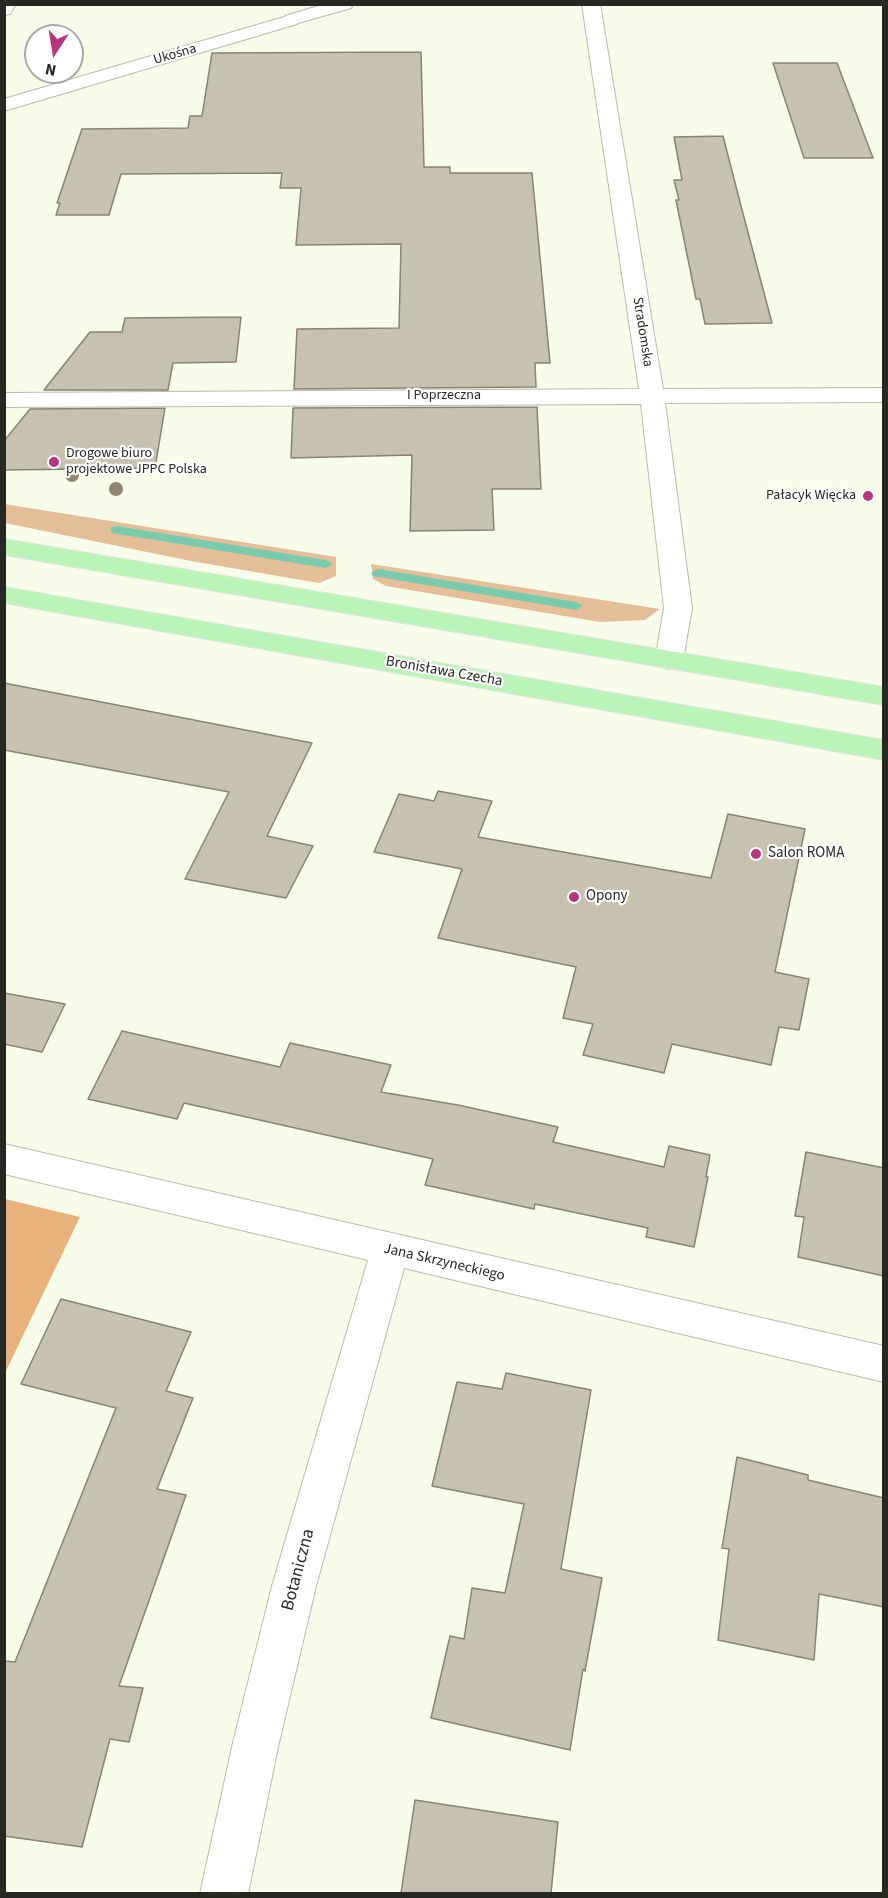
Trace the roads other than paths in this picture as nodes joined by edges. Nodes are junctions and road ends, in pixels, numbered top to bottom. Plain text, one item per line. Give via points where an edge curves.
1 (7, 4) edge
2 (345, 4) edge
3 (591, 4) edge
4 (4, 10) edge
5 (291, 20) joint
6 (4, 105) edge
7 (652, 395) junction
8 (884, 395) edge
9 (4, 400) edge
10 (4, 547) edge
11 (4, 595) edge
12 (669, 660) junction
13 (884, 696) edge
14 (884, 750) edge
15 (4, 1159) edge
16 (390, 1250) junction
17 (884, 1364) edge
18 (224, 1893) edge

1 - 4 street
2 - 5 lane, Ukośna
3 - 7 street, Stradomska
5 - 6 street, Ukośna
7 - 8 street, I Poprzeczna
7 - 9 street, I Poprzeczna
7 - 12 street, Stradomska via 678,608
10 - 12 main road
11 - 14 main road, Bronisława Czecha
12 - 13 main road
15 - 16 street, Jana Skrzyneckiego
16 - 17 street, Jana Skrzyneckiego
16 - 18 street, Botaniczna via 294,1586

